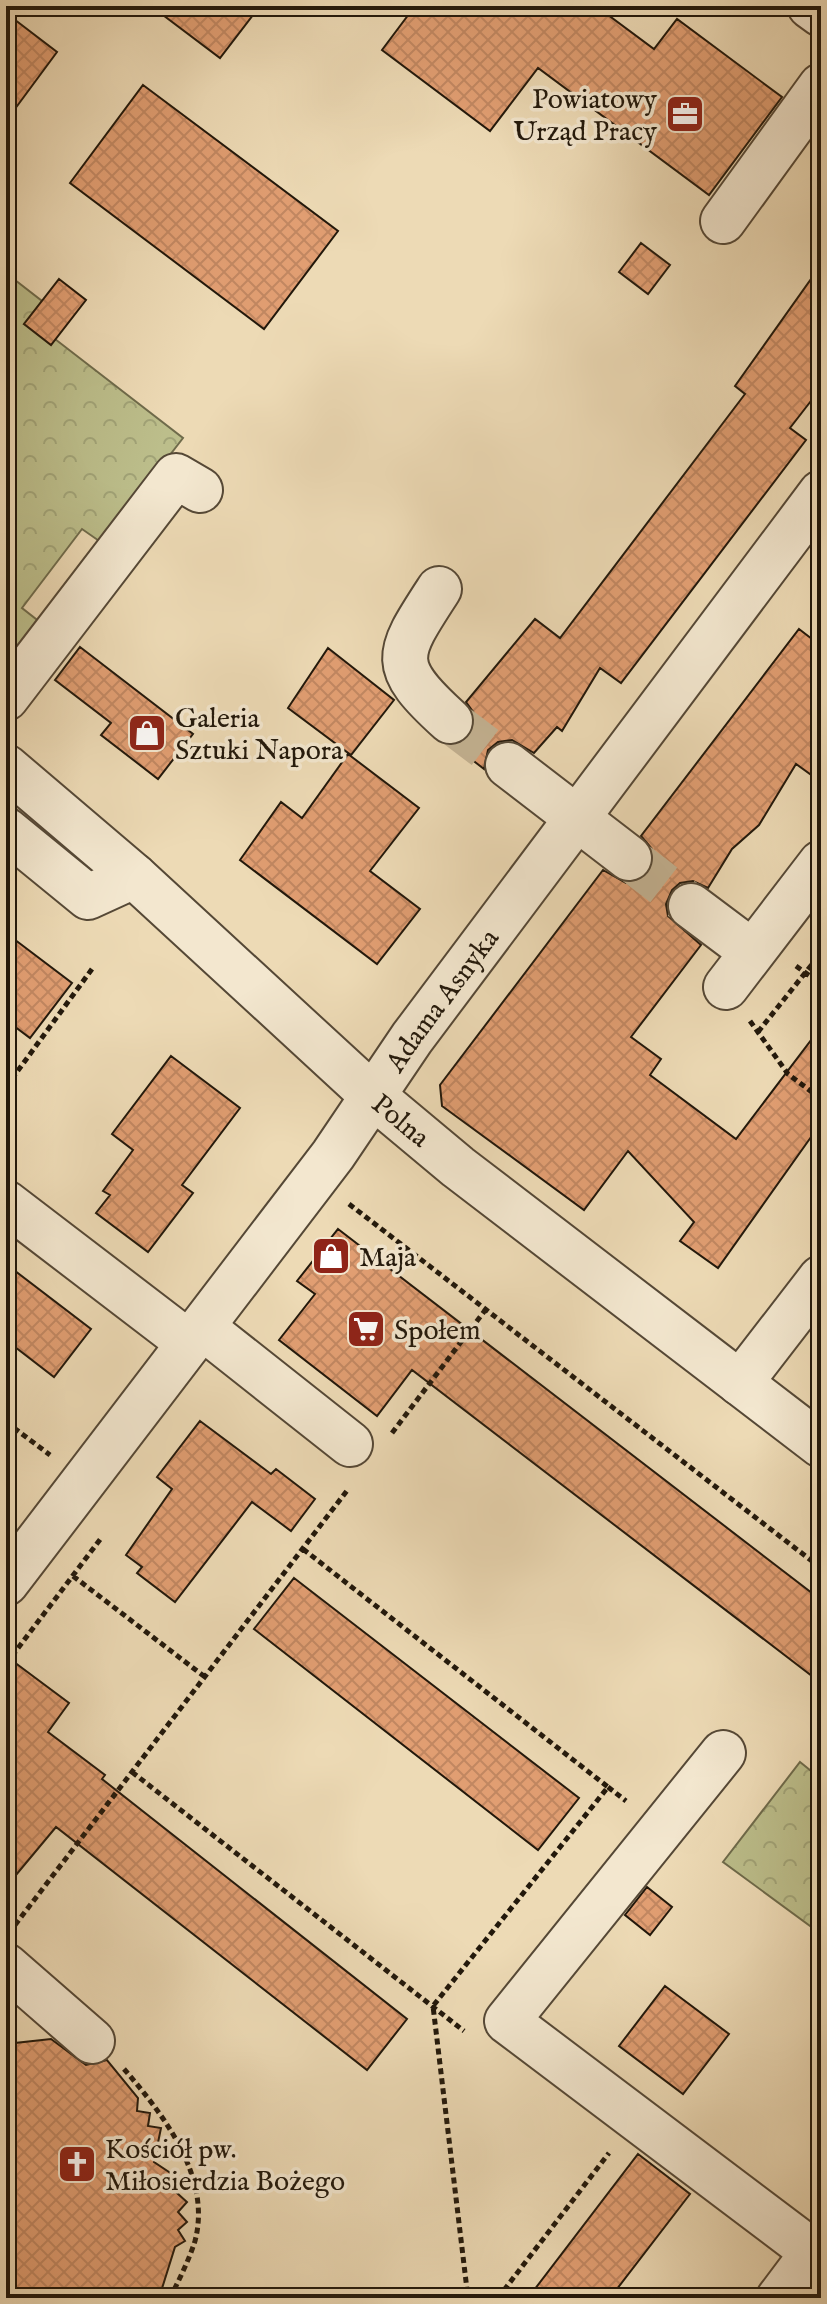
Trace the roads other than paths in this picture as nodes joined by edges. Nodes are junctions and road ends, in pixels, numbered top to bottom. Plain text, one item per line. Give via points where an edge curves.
1 (810, 6) edge
2 (821, 14) edge
3 (821, 86) edge
4 (723, 221) dead end
5 (200, 490) dead end
6 (821, 493) edge
7 (439, 589) dead end
8 (6, 698) edge
9 (450, 721) tunnel mouth
10 (508, 765) tunnel mouth
11 (6, 767) edge
12 (577, 819) junction
13 (6, 830) edge
14 (629, 858) tunnel mouth
15 (821, 863) edge
16 (134, 876) junction
17 (691, 906) tunnel mouth
18 (751, 951) junction
19 (726, 987) road end
20 (373, 1096) junction
21 (6, 1203) edge
22 (821, 1278) edge
23 (195, 1335) junction
24 (740, 1383) junction
25 (821, 1445) edge
26 (365, 1454) road end
27 (6, 1583) edge
28 (723, 1753) dead end
29 (6, 1966) edge
30 (92, 2041) road end
31 (817, 2247) edge
32 (779, 2298) edge

1 - 2 street
3 - 4 street
5 - 8 street via 176,476
6 - 12 street, Adama Asnyka
7 - 9 street via 407,638 404,657 420,694
10 - 12 street
11 - 16 street, Polna
12 - 14 street
12 - 20 street, Adama Asnyka
13 - 16 street via 88,897
15 - 18 street
16 - 20 street, Polna
17 - 18 street
18 - 19 street
20 - 23 street, Adama Asnyka
20 - 24 street, Polna
21 - 23 street
22 - 24 street
23 - 26 street
23 - 27 street, Adama Asnyka
24 - 25 street, Polna
28 - 31 street via 507,2021
29 - 30 street
31 - 32 street

